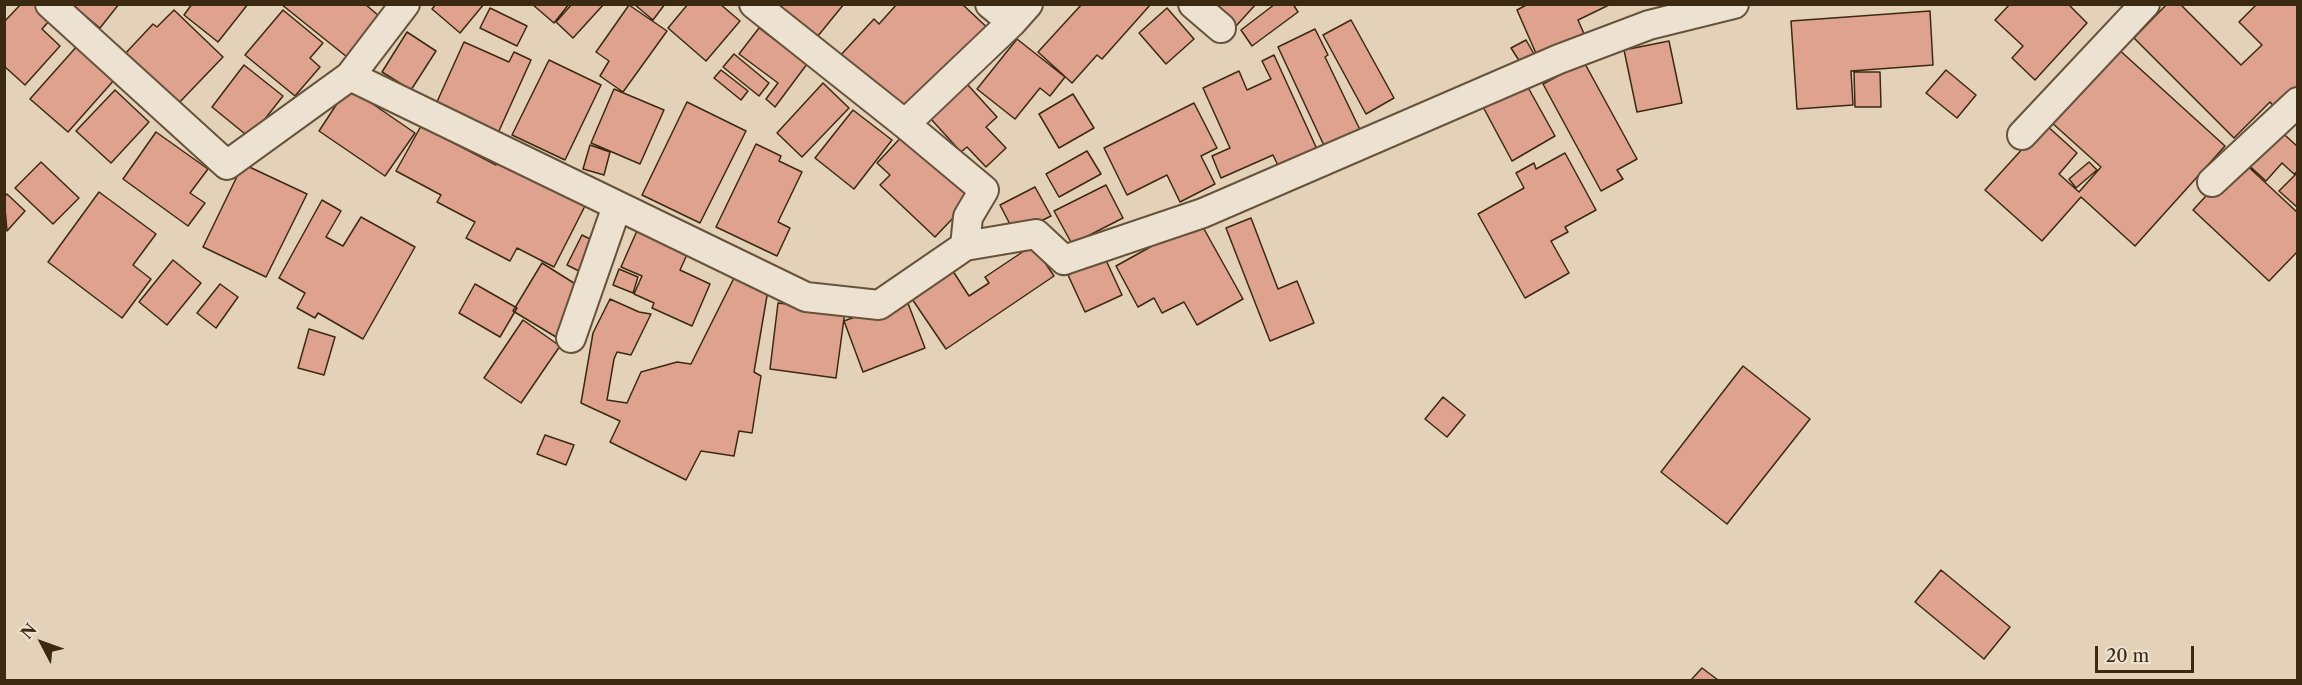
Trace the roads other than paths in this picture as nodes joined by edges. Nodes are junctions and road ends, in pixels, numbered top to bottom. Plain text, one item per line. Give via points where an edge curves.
1 (50, 4) edge
2 (405, 4) edge
3 (754, 4) edge
4 (990, 4) edge
5 (1194, 4) edge
6 (1734, 4) edge
7 (2145, 4) edge
8 (1020, 13) edge
9 (1221, 28) dead end
10 (350, 76) junction
11 (2298, 102) edge
12 (905, 124) junction
13 (2022, 135) dead end
14 (2212, 182) dead end
15 (617, 206) junction
16 (965, 246) junction
17 (571, 338) dead end

1 - 10 street via 227,165
2 - 10 street
3 - 12 street
4 - 8 street
5 - 9 street
6 - 16 street via 1649,25 1559,59 1203,213 1064,260 1036,234
7 - 13 street
8 - 12 street
10 - 15 street
11 - 14 street
12 - 16 street via 984,190 968,217
15 - 16 street via 806,297 879,305
15 - 17 street

